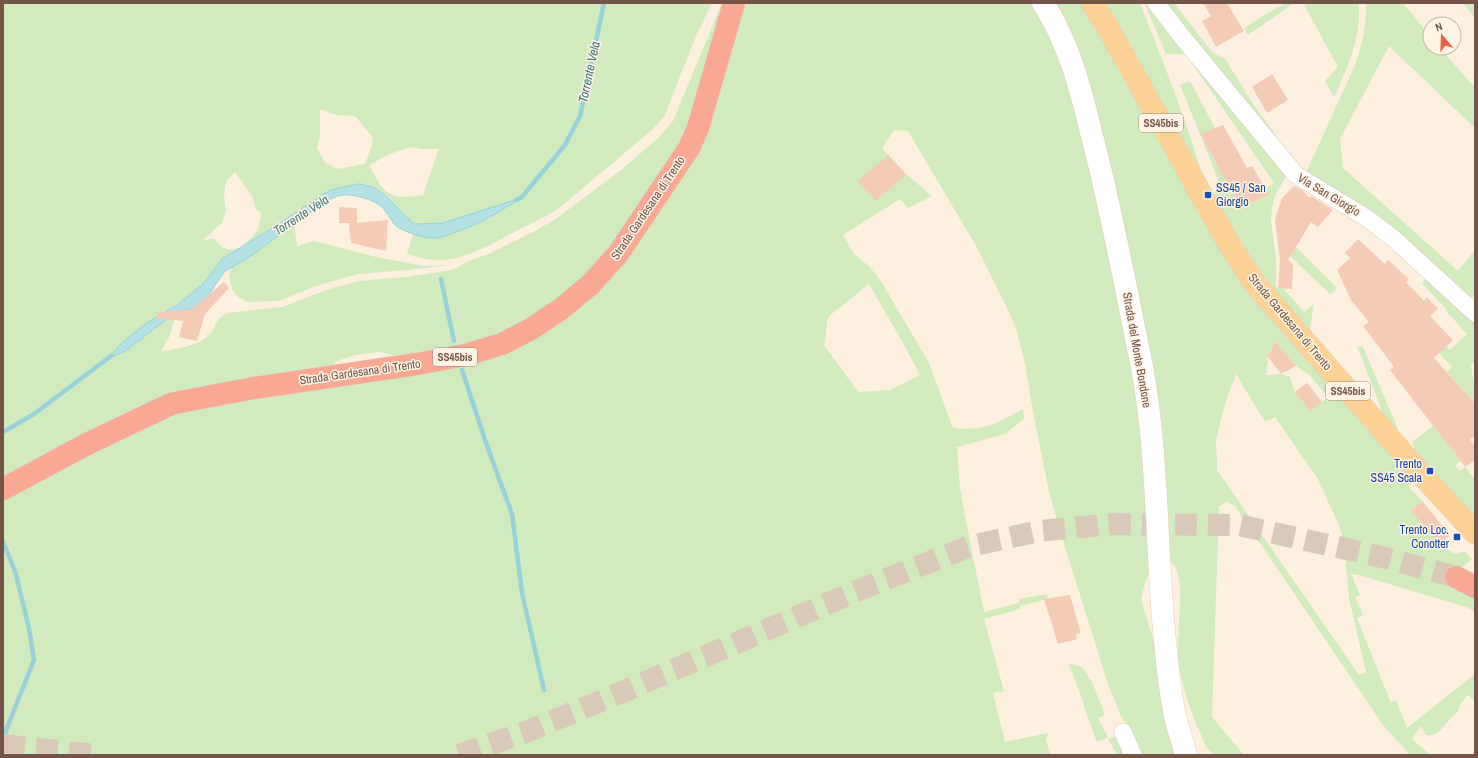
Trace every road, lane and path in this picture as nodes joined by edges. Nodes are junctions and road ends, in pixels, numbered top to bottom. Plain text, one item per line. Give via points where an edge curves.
1 (734, 3) edge
2 (1043, 3) edge
3 (1092, 3) edge
4 (1156, 3) edge
5 (1475, 314) edge
6 (3, 489) edge
7 (1475, 532) edge
8 (1456, 577) tunnel mouth
9 (1475, 587) edge
10 (1123, 732) dead end
11 (1133, 755) edge
12 (1186, 755) edge

1 - 6 highway, Strada Gardesana di Trento / SS45bis via 698,128 689,148 618,254 591,284 562,309 531,330 502,344 465,355 254,388 171,404 87,444
2 - 12 street, Strada del Monte Bondone via 1073,65 1087,116 1103,177 1142,367 1155,485 1168,670 1176,719
3 - 7 main road, Strada Gardesana di Trento / SS45bis via 1228,244 1255,284
4 - 5 street, Via San Giorgio via 1296,175 1368,219 1394,239
8 - 9 highway
10 - 11 street

